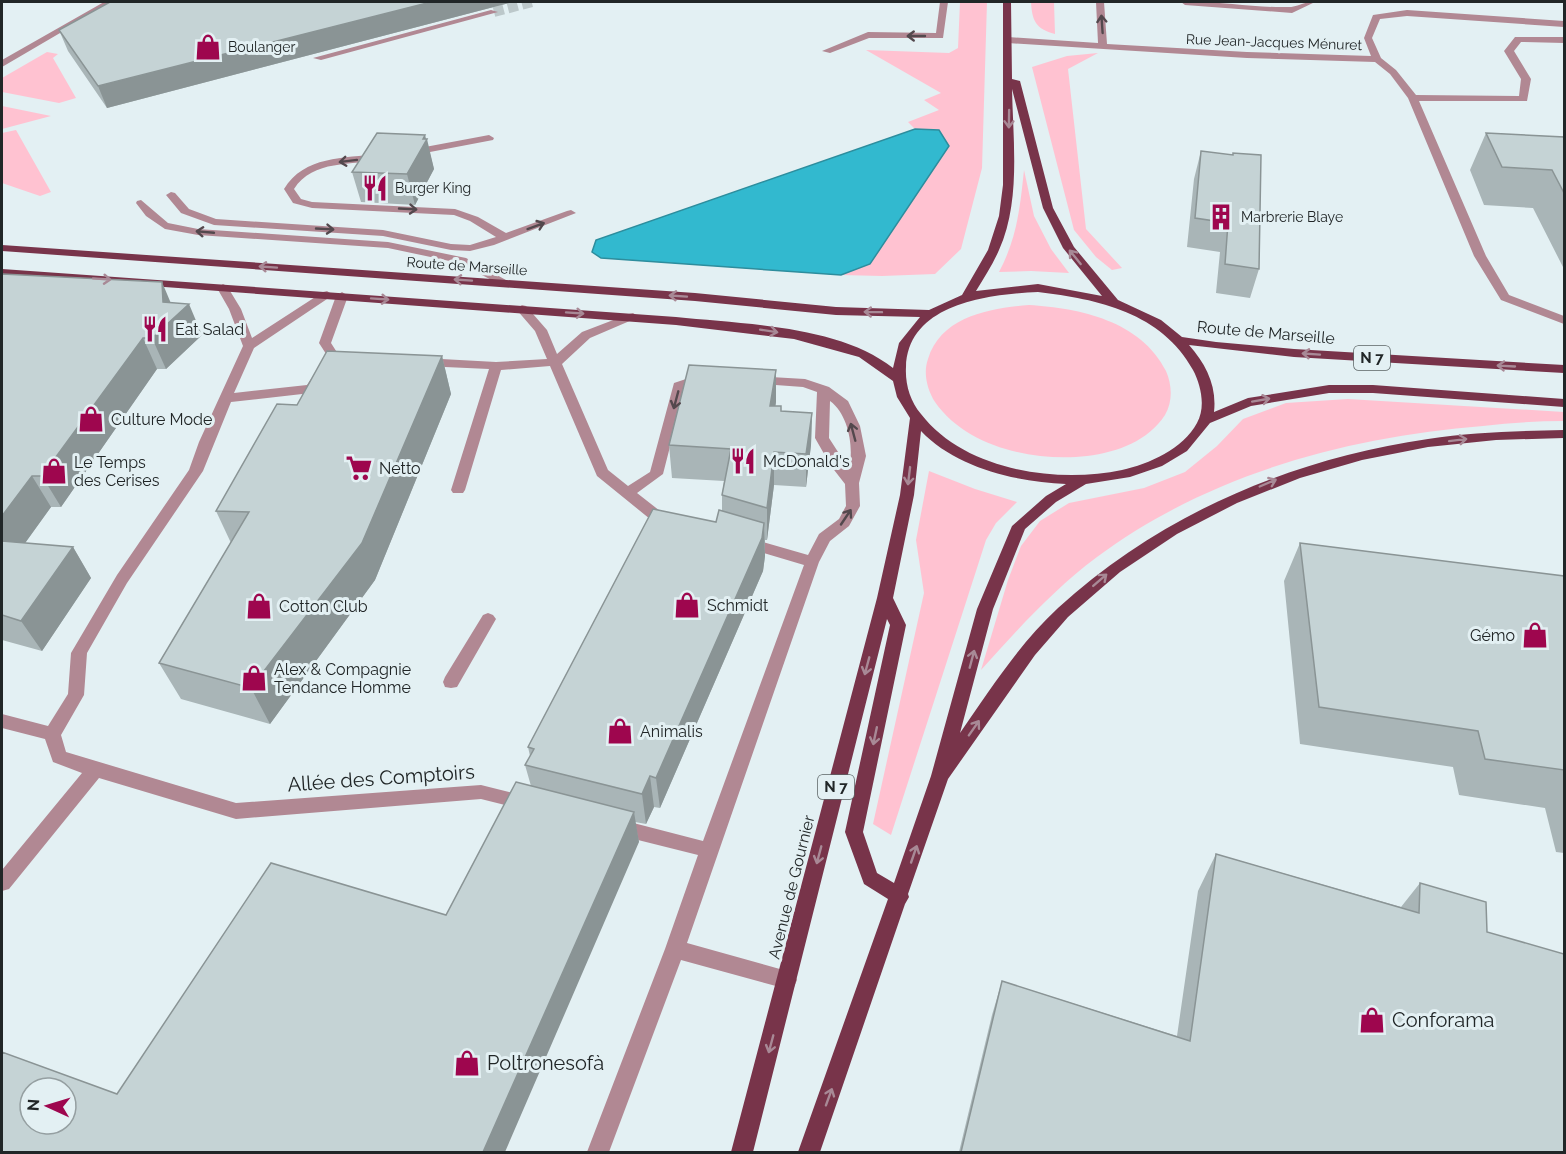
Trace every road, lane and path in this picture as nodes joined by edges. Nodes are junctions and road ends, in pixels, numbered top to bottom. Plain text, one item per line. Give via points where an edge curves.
1 (109, 2) edge
2 (944, 2) edge
3 (1007, 2) edge
4 (1100, 2) edge
5 (1185, 2) edge
6 (1311, 2) edge
7 (494, 12) tunnel mouth
8 (1564, 24) edge
9 (1008, 40) junction
10 (1564, 40) edge
11 (1103, 47) junction
12 (827, 51) dead end
13 (318, 58) dead end
14 (1009, 60) junction
15 (1377, 60) junction
16 (2, 64) edge
17 (1413, 98) junction
18 (489, 138) dead end
19 (171, 195) dead end
20 (141, 203) dead end
21 (571, 213) dead end
22 (504, 237) junction
23 (2, 248) edge
24 (2, 272) edge
25 (65, 276) junction
26 (507, 284) junction
27 (33, 288) edge
28 (223, 288) junction
29 (327, 295) junction
30 (342, 296) junction
31 (967, 297) junction
32 (1113, 302) junction
33 (522, 309) junction
34 (931, 314) junction
35 (633, 317) junction
36 (1564, 320) edge
37 (1180, 340) junction
38 (249, 346) junction
39 (334, 357) junction
40 (357, 358) edge
41 (415, 362) edge
42 (556, 362) junction
43 (496, 366) junction
44 (1564, 369) edge
45 (897, 378) junction
46 (720, 379) edge
47 (742, 380) edge
48 (824, 390) junction
49 (225, 398) junction
50 (1564, 403) edge
51 (916, 418) junction
52 (1206, 420) junction
53 (1564, 434) edge
54 (1081, 481) junction
55 (852, 483) junction
56 (458, 490) dead end
57 (627, 493) junction
58 (677, 522) edge
59 (734, 539) edge
60 (812, 562) junction
61 (885, 598) junction
62 (488, 618) dead end
63 (451, 682) dead end
64 (2, 721) edge
65 (52, 734) junction
66 (95, 770) junction
67 (940, 776) junction
68 (538, 807) edge
69 (595, 821) edge
70 (709, 850) junction
71 (2, 883) edge
72 (900, 897) junction
73 (675, 949) junction
74 (788, 980) junction
75 (598, 1152) edge
76 (742, 1152) edge
77 (809, 1152) edge

1 - 16 street
2 -> 12 street via 940,36 868,35
3 - 9 main road
11 -> 4 street
5 - 6 street via 1292,10
7 - 13 street
8 - 15 street, Rue Jean-Jacques Ménuret via 1388,12 1376,16 1368,38
9 - 11 street, Rue Jean-Jacques Ménuret
9 - 14 main road
10 - 17 street via 1518,39 1509,51 1526,79 1524,99
11 - 15 street, Rue Jean-Jacques Ménuret
14 -> 31 main road via 1008,185 1004,216 994,250
32 -> 14 main road via 1068,248 1048,208
15 - 17 street via 1393,72
17 - 36 street via 1480,256 1505,297
18 -> 22 street via 316,168 302,173 289,189 297,201 312,205 454,212
19 -> 22 street via 185,212 223,223 364,231 470,248
26 -> 20 street via 462,260 388,245 198,232 165,226
22 -> 21 street
26 -> 23 main road, Route de Marseille
24 - 25 main road
25 - 27 street
25 -> 28 main road
34 -> 26 main road, Route de Marseille via 836,311
28 - 29 main road
28 - 38 street
29 - 30 main road
29 - 38 street
30 -> 33 main road
30 - 39 street via 325,343
31 - 32 main road via 1038,288 1076,292
31 - 34 main road
32 - 37 main road via 1144,315
33 -> 35 main road
33 - 42 street via 541,330
34 - 45 main road via 911,332 899,354
35 - 42 street via 586,335
35 -> 45 main road via 771,331 820,342 865,355
44 -> 37 main road, Route de Marseille / N 7 via 1294,353
37 - 52 main road via 1195,358 1208,387
38 - 49 street
39 - 40 street
39 - 49 street via 311,389
41 - 43 street
42 - 43 street
42 - 57 street via 602,473
43 - 56 street
45 - 51 main road via 903,398
46 -> 57 street via 698,379 679,386 656,474
47 - 48 street via 805,383
48 - 55 street via 822,438
55 -> 48 street via 860,456 853,426 843,404
49 - 65 street via 196,471 122,579 79,653 76,695
52 -> 50 main road, N 7 via 1248,402 1329,389
51 - 54 main road via 945,444 984,464 1032,477
51 -> 61 main road, Avenue de Gournier / N 7 via 907,495
52 - 54 main road via 1191,441 1164,461 1126,475
67 -> 53 main road via 1014,669 1063,613 1120,563 1174,529 1284,476 1350,458 1476,438
67 -> 54 main road via 985,609 1019,526 1051,499
60 -> 55 street via 824,538 844,522 853,506
57 - 58 street via 655,515
59 - 60 street
60 - 70 street
61 -> 72 main road via 898,625 854,832 870,878
61 -> 74 main road, Avenue de Gournier / N 7
62 - 63 street
64 - 65 street
65 - 66 street, Allée des Comptoirs via 59,757
66 - 68 street, Allée des Comptoirs via 236,811 481,792
66 - 71 street
72 -> 67 main road
69 - 70 street
70 - 73 street
77 -> 72 main road
73 - 74 street
73 - 75 street
74 -> 76 main road, Avenue de Gournier / N 7

